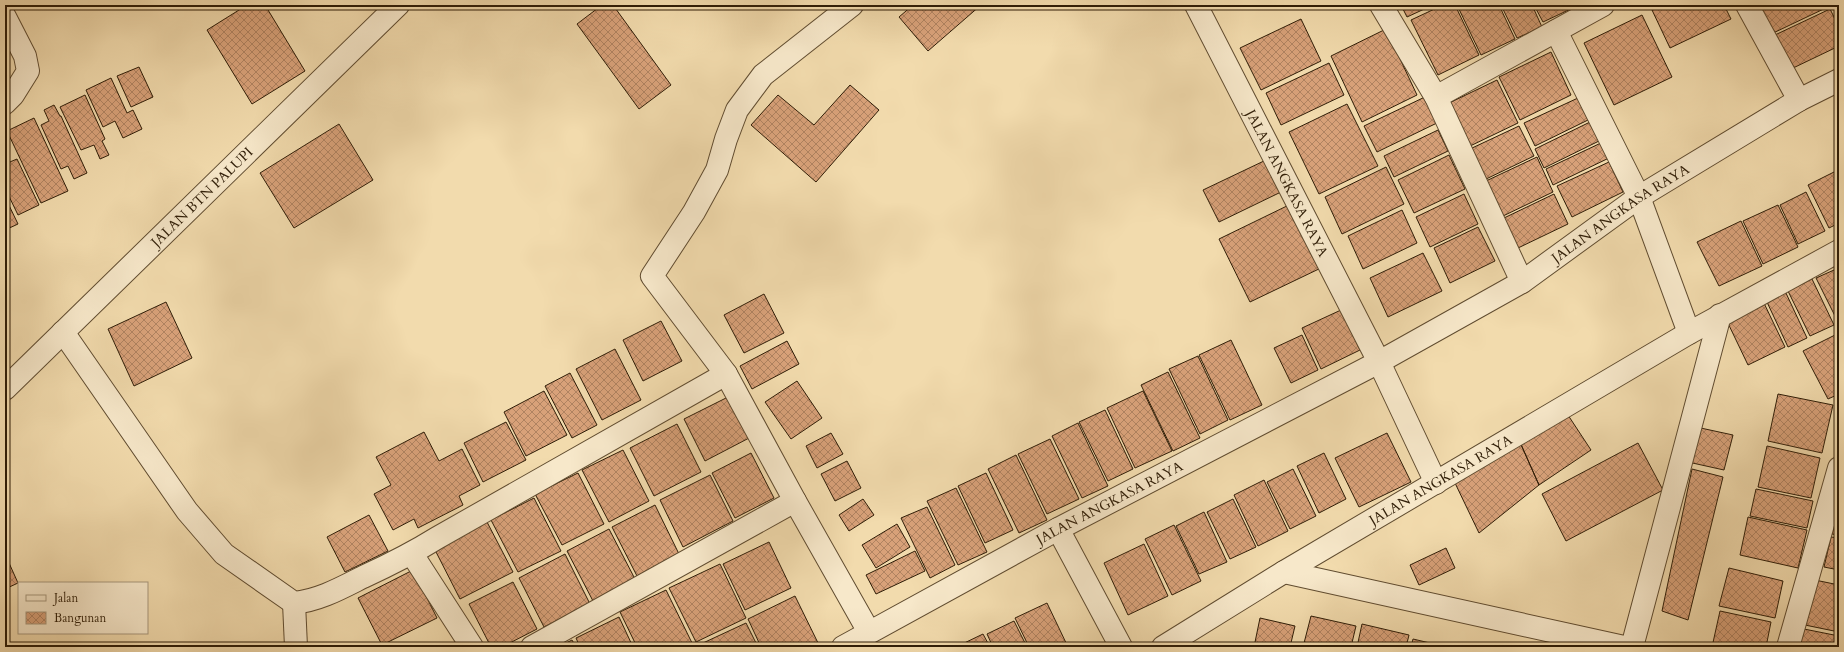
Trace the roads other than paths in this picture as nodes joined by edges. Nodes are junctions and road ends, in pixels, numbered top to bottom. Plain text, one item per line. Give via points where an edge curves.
1 (852, 5) edge
2 (1381, 5) edge
3 (1603, 5) edge
4 (1747, 5) edge
5 (1201, 6) edge
6 (391, 8) edge
7 (5, 17) edge
8 (1556, 31) junction
9 (1839, 80) edge
10 (1436, 97) junction
11 (1799, 100) junction
12 (5, 103) edge
13 (1639, 197) junction
14 (1839, 251) edge
15 (1522, 282) junction
16 (1720, 315) junction
17 (63, 332) junction
18 (1689, 333) junction
19 (1379, 362) junction
20 (726, 374) junction
21 (5, 389) edge
22 (1839, 468) edge
23 (1436, 483) junction
24 (795, 501) junction
25 (1058, 529) junction
26 (412, 554) junction
27 (1284, 572) junction
28 (294, 603) junction
29 (869, 632) junction
30 (296, 647) edge
31 (472, 647) edge
32 (532, 647) edge
33 (843, 647) edge
34 (1121, 647) edge
35 (1163, 647) edge
36 (1624, 647) edge
37 (1632, 647) edge
38 (1788, 647) edge

1 - 20 street via 763,75 737,110 717,170 694,212 652,276
2 - 10 street
3 - 8 street
4 - 11 street
5 - 19 street, JALAN ANGKASA RAYA
6 - 17 street, JALAN BTN PALUPI
7 - 12 street via 25,56 28,71
8 - 10 street
8 - 13 street
9 - 11 street, JALAN ANGKASA RAYA
10 - 15 street
11 - 13 street, JALAN ANGKASA RAYA
13 - 15 street, JALAN ANGKASA RAYA
13 - 18 street
14 - 16 street, JALAN ANGKASA RAYA
15 - 19 street, JALAN ANGKASA RAYA
16 - 18 street, JALAN ANGKASA RAYA
16 - 37 street
17 - 21 street, JALAN BTN PALUPI
17 - 28 street via 188,510 224,554
18 - 23 street, JALAN ANGKASA RAYA
19 - 23 street
19 - 25 street, JALAN ANGKASA RAYA
20 - 24 street
20 - 26 street
22 - 38 street
23 - 27 street, JALAN ANGKASA RAYA
24 - 29 street
24 - 32 street
25 - 29 street, JALAN ANGKASA RAYA
25 - 34 street
26 - 28 street via 327,595
26 - 31 street
27 - 35 street, JALAN ANGKASA RAYA
27 - 36 street
28 - 30 street
29 - 33 street, JALAN ANGKASA RAYA

